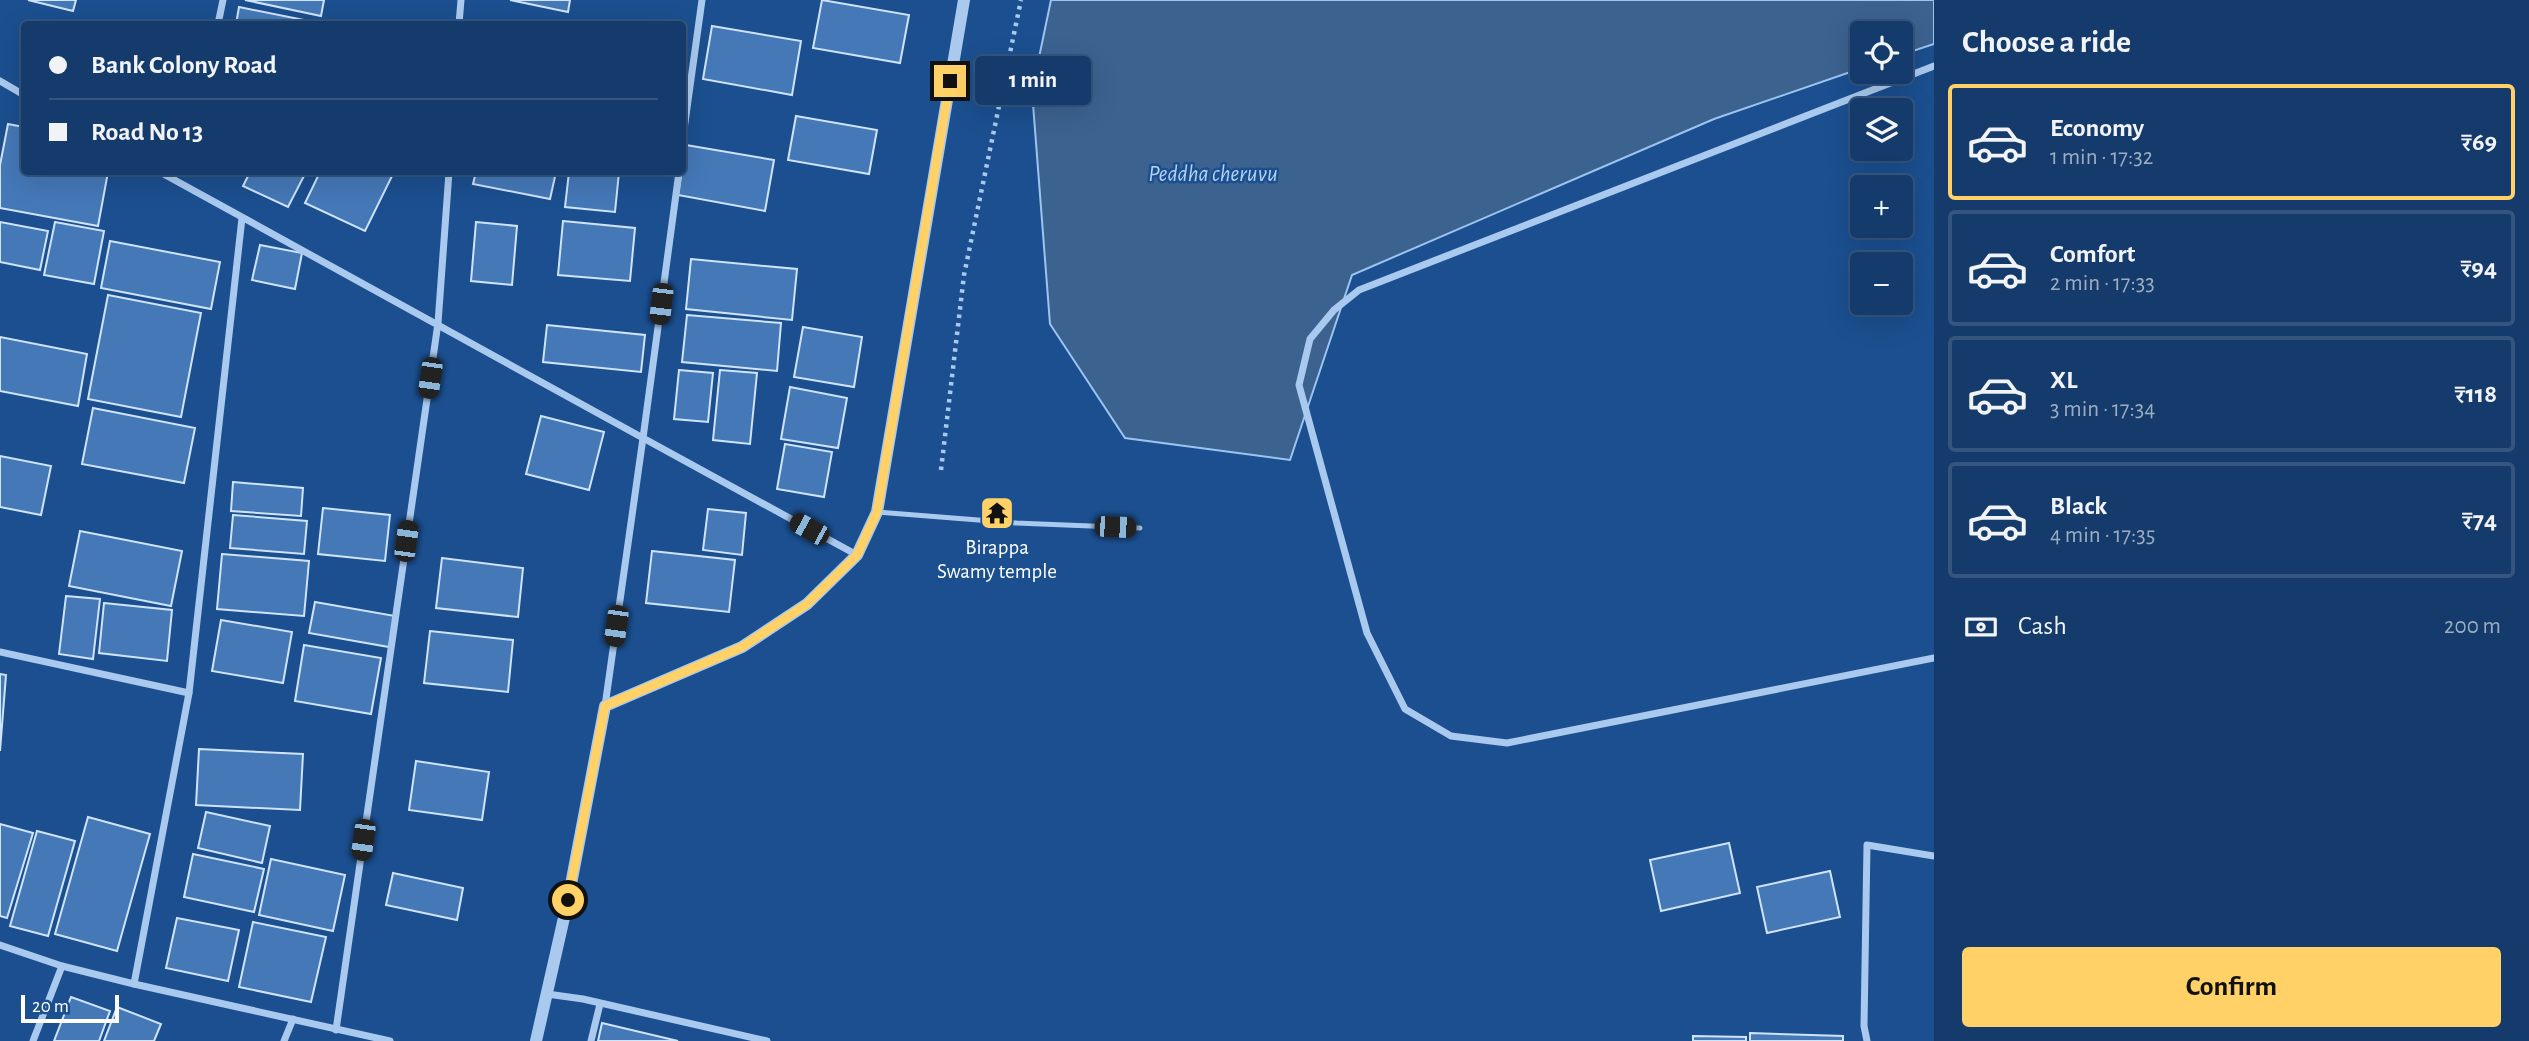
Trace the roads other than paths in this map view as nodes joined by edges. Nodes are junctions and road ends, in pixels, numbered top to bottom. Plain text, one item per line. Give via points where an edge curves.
1 (223, 0) edge
2 (461, 0) edge
3 (702, 0) edge
4 (964, 0) edge
5 (219, 21) edge
6 (459, 21) edge
7 (1934, 66) edge
8 (0, 81) edge
9 (21, 93) edge
10 (686, 115) edge
11 (165, 175) edge
12 (449, 175) edge
13 (679, 175) edge
14 (242, 218) junction
15 (438, 323) junction
16 (643, 438) junction
17 (877, 512) junction
18 (1140, 528) dead end
19 (857, 555) junction
20 (0, 652) edge
21 (1934, 658) edge
22 (190, 693) junction
23 (605, 706) junction
24 (1934, 856) edge
25 (0, 946) edge
26 (62, 966) junction
27 (134, 984) junction
28 (547, 994) junction
29 (600, 1004) junction
30 (293, 1019) junction
31 (335, 1030) junction
32 (737, 1037) edge
33 (33, 1041) edge
34 (284, 1041) edge
35 (390, 1041) edge
36 (536, 1041) edge
37 (591, 1041) edge
38 (766, 1041) edge
39 (1867, 1041) edge

1 - 5 street
2 - 6 street
3 - 10 street
4 - 17 street
7 - 21 street via 1359,290 1334,310 1310,340 1299,385 1367,633 1405,709 1451,736 1507,743
8 - 9 street
11 - 14 street
12 - 15 street
13 - 16 street
14 - 15 street
14 - 22 street
15 - 16 street
15 - 31 street
16 - 19 street
16 - 23 street
17 - 18 lane
17 - 19 street
19 - 23 street via 807,604 742,647
20 - 22 street
22 - 27 street
23 - 28 street
24 - 39 street via 1867,845
25 - 26 street
26 - 27 street
26 - 33 street
27 - 30 street
28 - 29 street
28 - 36 street
29 - 32 street
29 - 37 street
30 - 31 street
30 - 34 street
31 - 35 street
32 - 38 street

